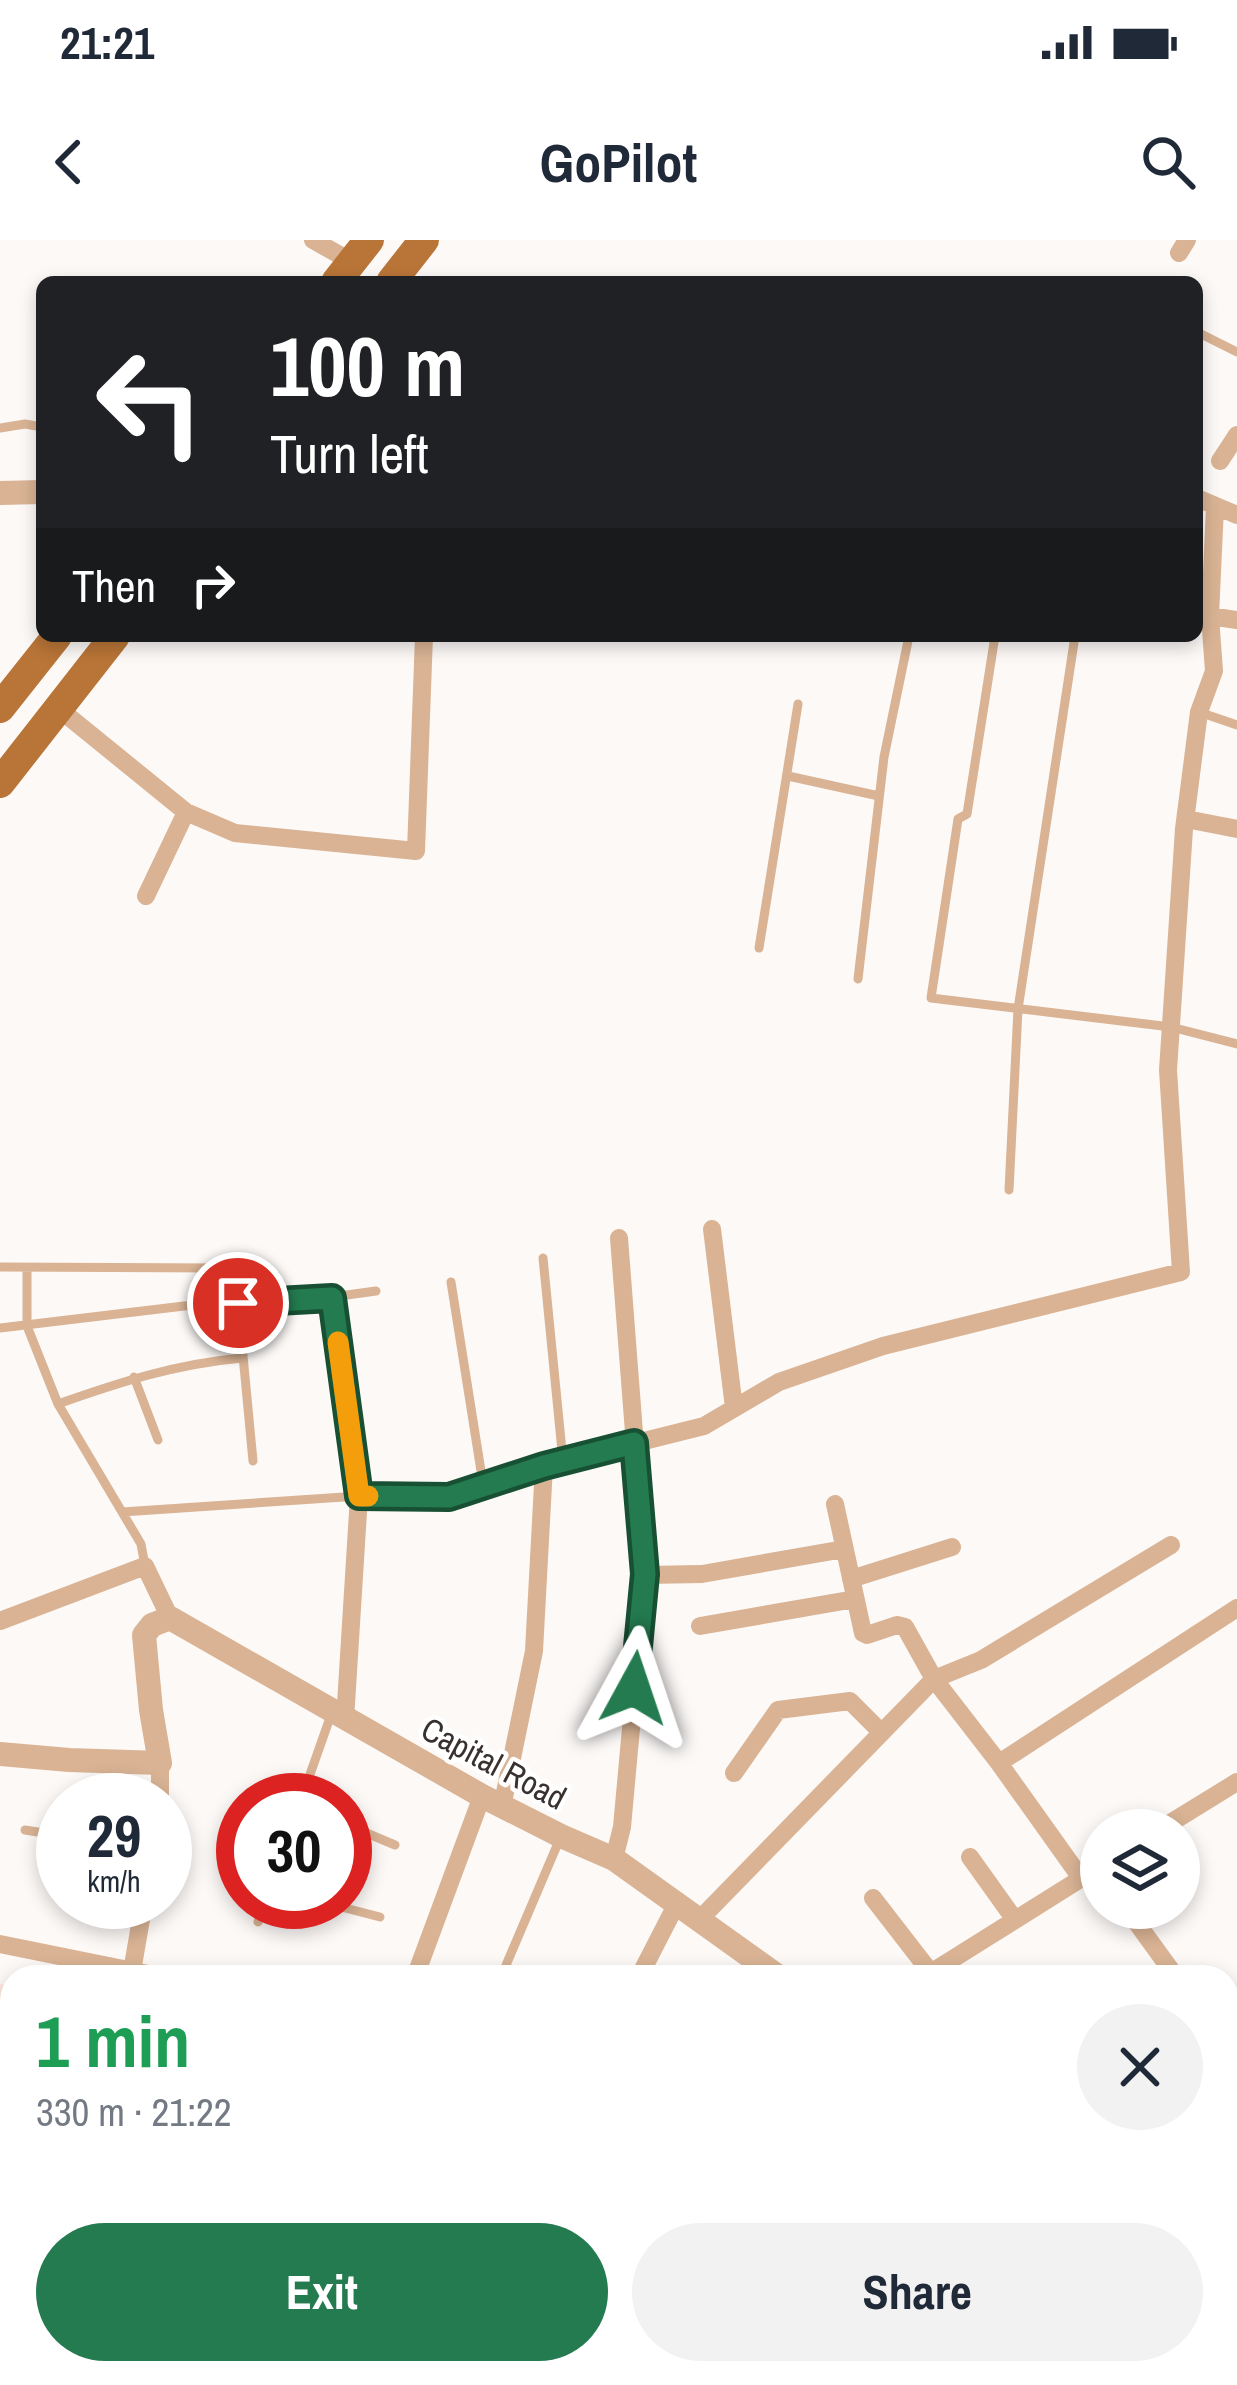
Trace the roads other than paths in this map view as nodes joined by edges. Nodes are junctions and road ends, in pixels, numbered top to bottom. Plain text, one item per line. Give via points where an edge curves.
1 (313, 240) edge
2 (424, 240) edge
3 (352, 261) edge
4 (396, 276) edge
5 (1203, 335) edge
6 (1237, 352) edge
7 (36, 426) edge
8 (0, 428) edge
9 (1237, 435) edge
10 (1220, 461) dead end
11 (36, 492) edge
12 (0, 493) edge
13 (1206, 502) edge
14 (1237, 515) edge
15 (1203, 615) edge
16 (1237, 620) edge
17 (52, 642) edge
18 (110, 642) edge
19 (424, 642) edge
20 (908, 642) edge
21 (994, 642) edge
22 (1074, 642) edge
23 (798, 704) dead end
24 (0, 708) edge
25 (58, 708) junction
26 (1199, 712) junction
27 (1237, 725) edge
28 (788, 776) junction
29 (0, 783) edge
30 (879, 796) junction
31 (186, 812) junction
32 (1186, 819) junction
33 (1237, 829) edge
34 (146, 896) dead end
35 (759, 948) dead end
36 (858, 979) dead end
37 (1018, 1009) junction
38 (1171, 1027) junction
39 (1237, 1044) edge
40 (1010, 1190) dead end
41 (712, 1229) dead end
42 (619, 1238) dead end
43 (543, 1258) dead end
44 (0, 1267) edge
45 (27, 1268) junction
46 (221, 1268) dead end
47 (451, 1282) dead end
48 (376, 1291) dead end
49 (332, 1298) junction
50 (238, 1303) junction
51 (26, 1326) junction
52 (0, 1328) edge
53 (242, 1358) junction
54 (134, 1377) junction
55 (58, 1404) junction
56 (734, 1408) junction
57 (158, 1440) dead end
58 (634, 1443) junction
59 (253, 1461) dead end
60 (554, 1463) junction
61 (488, 1484) junction
62 (359, 1496) junction
63 (835, 1504) dead end
64 (122, 1512) junction
65 (1171, 1546) dead end
66 (952, 1547) dead end
67 (844, 1549) junction
68 (145, 1566) junction
69 (645, 1574) junction
70 (853, 1590) junction
71 (1237, 1608) edge
72 (170, 1618) junction
73 (0, 1621) edge
74 (700, 1626) dead end
75 (934, 1679) junction
76 (338, 1716) junction
77 (881, 1732) junction
78 (0, 1754) edge
79 (160, 1763) junction
80 (1000, 1763) junction
81 (160, 1773) edge
82 (313, 1773) edge
83 (734, 1774) dead end
84 (1237, 1782) edge
85 (492, 1802) junction
86 (1193, 1809) edge
87 (25, 1830) dead end
88 (36, 1832) edge
89 (372, 1835) edge
90 (561, 1836) junction
91 (395, 1845) dead end
92 (1080, 1854) edge
93 (970, 1857) dead end
94 (614, 1859) junction
95 (1080, 1880) edge
96 (873, 1898) dead end
97 (676, 1904) junction
98 (372, 1915) edge
99 (380, 1917) dead end
100 (699, 1920) junction
101 (1015, 1920) junction
102 (139, 1929) edge
103 (1141, 1929) edge
104 (0, 1944) edge
105 (92, 1965) edge
106 (133, 1965) edge
107 (420, 1965) edge
108 (506, 1965) edge
109 (645, 1965) edge
110 (762, 1965) edge
111 (921, 1965) edge
112 (944, 1965) edge
113 (1167, 1965) edge

1 - 3 street
2 - 4 main road
5 - 6 lane
7 - 8 lane
9 - 10 street
11 - 12 street
13 - 14 street
13 - 15 street
15 - 16 street
15 - 26 street via 1214,671
17 - 24 main road
18 - 25 main road
19 - 31 street via 416,850 235,833
20 - 30 lane
21 - 37 lane via 931,998
22 - 37 lane
23 - 28 lane
25 - 29 main road
25 - 31 street
26 - 27 lane
26 - 32 street
28 - 30 lane
28 - 35 lane
30 - 36 lane
31 - 34 street
32 - 33 street
32 - 38 street
37 - 38 lane
37 - 40 lane
38 - 39 lane
38 - 56 street via 1181,1273 883,1346 779,1382
41 - 56 street
42 - 58 street
43 - 60 lane
44 - 45 lane
45 - 46 lane
45 - 51 lane
47 - 61 lane
48 - 49 lane
49 - 50 lane
49 - 62 street
50 - 51 lane
50 - 53 lane
51 - 52 lane
51 - 55 lane
53 - 54 lane
53 - 59 lane
54 - 55 lane
54 - 57 lane
55 - 64 lane
56 - 58 street via 704,1426
58 - 60 street
58 - 69 street
60 - 61 street
60 - 85 street via 534,1651
61 - 62 street via 449,1497
62 - 64 lane
62 - 76 street
63 - 67 street
64 - 68 lane
65 - 75 street via 981,1660
66 - 70 street
67 - 69 street via 702,1574
67 - 70 street
68 - 72 street
68 - 73 street
69 - 94 street
70 - 74 street
70 - 75 street via 863,1633 905,1627
71 - 80 street
72 - 76 street, Capital Road
72 - 79 street via 144,1635
75 - 77 street
75 - 80 street
76 - 82 lane
76 - 85 street, Capital Road
77 - 83 street via 850,1701 778,1710
77 - 100 street
78 - 79 street
79 - 81 street
80 - 92 street
84 - 86 street
85 - 90 street, Capital Road
85 - 107 street
87 - 88 lane
89 - 91 lane
90 - 94 street, Capital Road
90 - 108 lane
93 - 101 street
94 - 97 street, Capital Road
95 - 101 street
96 - 111 street
97 - 100 street, Capital Road
97 - 109 street
98 - 99 lane
100 - 110 street, Capital Road
101 - 112 street
102 - 106 street
103 - 113 street
104 - 105 street

